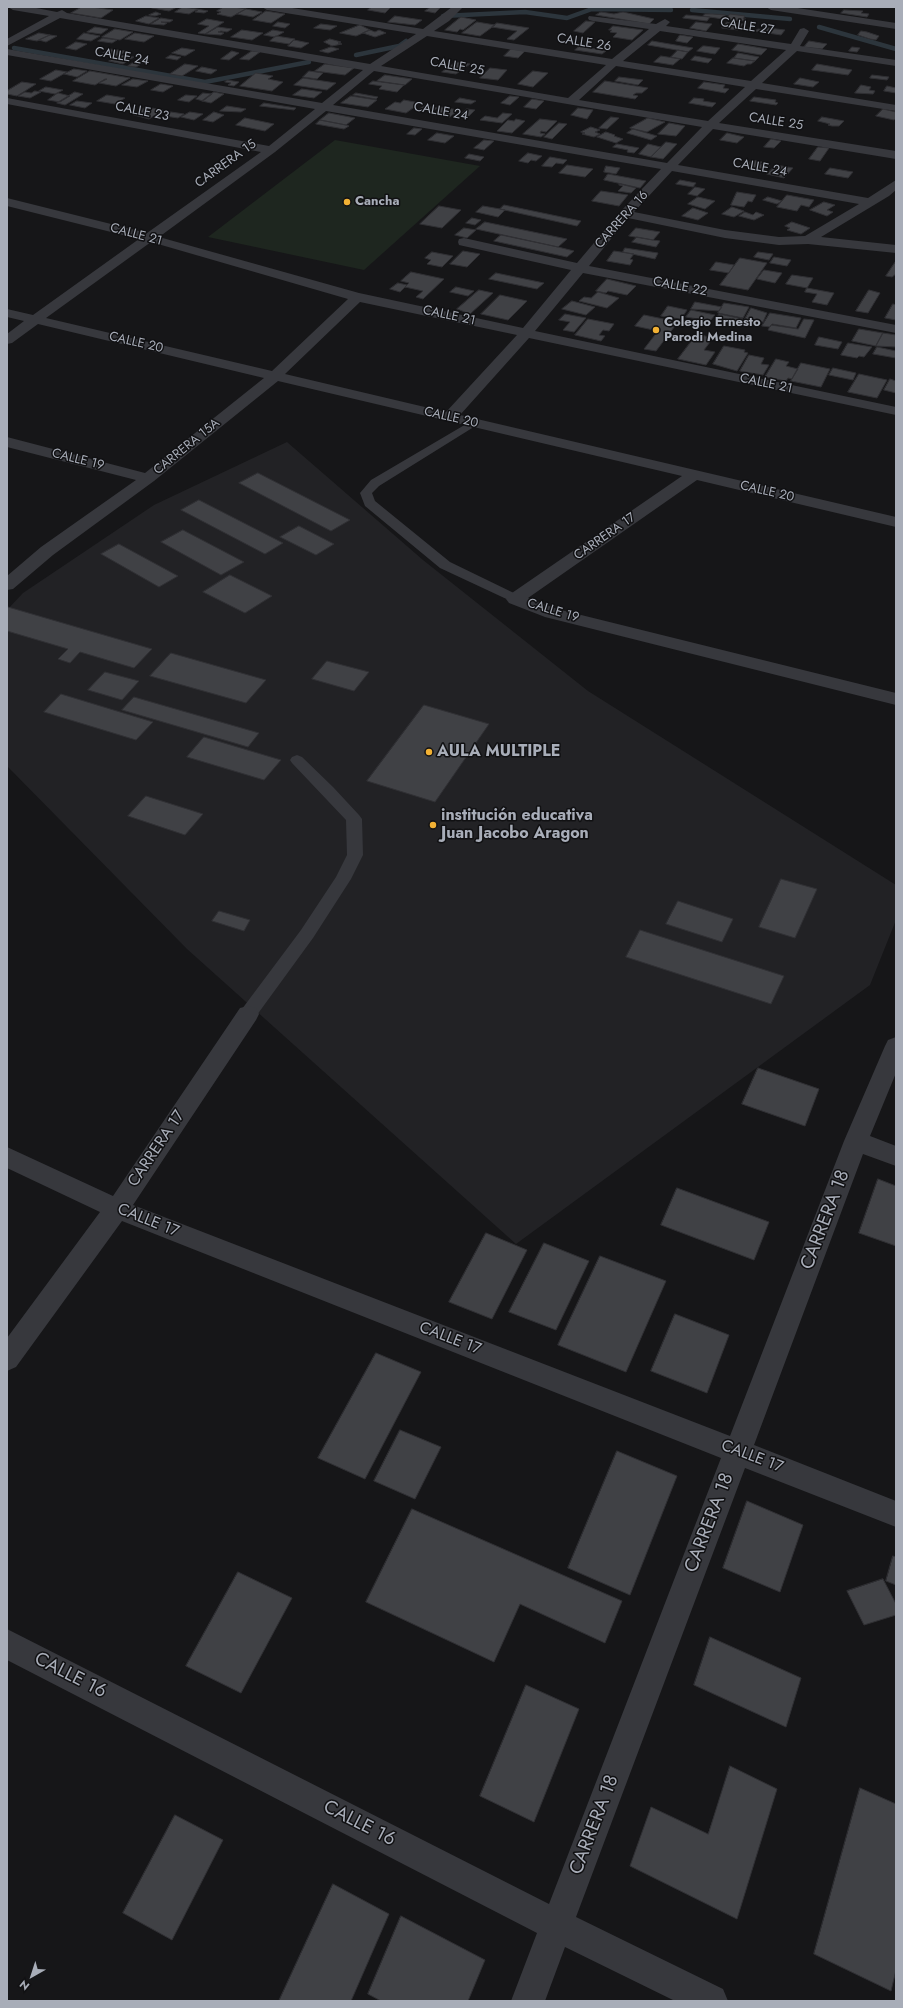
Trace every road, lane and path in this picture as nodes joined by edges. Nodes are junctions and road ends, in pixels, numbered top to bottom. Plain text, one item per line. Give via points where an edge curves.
1 (13, 7) edge
2 (74, 7) edge
3 (267, 7) edge
4 (771, 7) edge
5 (826, 10) edge
6 (452, 13) edge
7 (58, 15) junction
8 (674, 16) dead end
9 (593, 18) dead end
10 (896, 26) edge
11 (658, 27) junction
12 (804, 31) dead end
13 (424, 32) junction
14 (7, 43) edge
15 (402, 47) junction
16 (793, 49) junction
17 (7, 52) edge
18 (413, 57) dead end
19 (615, 62) junction
20 (896, 64) edge
21 (373, 67) junction
22 (423, 67) dead end
23 (433, 78) junction
24 (754, 84) junction
25 (7, 101) edge
26 (571, 101) junction
27 (322, 107) junction
28 (896, 108) edge
29 (710, 125) junction
30 (271, 150) junction
31 (896, 155) edge
32 (671, 167) junction
33 (896, 184) edge
34 (891, 194) edge
35 (7, 202) edge
36 (870, 202) junction
37 (625, 214) junction
38 (150, 238) junction
39 (808, 240) junction
40 (464, 242) dead end
41 (896, 249) edge
42 (580, 268) junction
43 (357, 297) junction
44 (7, 313) edge
45 (35, 319) junction
46 (896, 329) edge
47 (526, 333) junction
48 (7, 340) edge
49 (275, 376) junction
50 (896, 411) edge
51 (450, 418) junction
52 (473, 423) junction
53 (7, 442) edge
54 (694, 475) junction
55 (148, 478) junction
56 (896, 522) edge
57 (7, 585) edge
58 (516, 599) junction
59 (896, 700) edge
60 (298, 760) dead end
61 (248, 1014) joint
62 (896, 1046) edge
63 (856, 1141) junction
64 (896, 1156) edge
65 (7, 1157) edge
66 (118, 1209) junction
67 (7, 1359) edge
68 (738, 1452) junction
69 (896, 1514) edge
70 (7, 1644) edge
71 (556, 1925) junction
72 (528, 2001) edge
73 (711, 2001) edge

1 - 7 street, CALLE 25
2 - 7 street
3 - 13 street, CALLE 26
4 - 5 street
5 - 10 street
6 - 13 street, CARRERA 15
7 - 14 street
7 - 21 street, CALLE 25
8 - 11 street
9 - 11 street, CALLE 27
11 - 16 street, CALLE 27
11 - 19 street
12 - 16 street, CARRERA 16
13 - 15 street, CARRERA 15
13 - 19 street, CALLE 26
15 - 18 street
15 - 21 street, CARRERA 15
16 - 20 street, CALLE 27
16 - 24 street, CARRERA 16
17 - 27 street, CALLE 24
19 - 24 street, CALLE 26
19 - 26 street
21 - 23 street, CALLE 25
21 - 27 street, CARRERA 15
22 - 23 street
23 - 26 street, CALLE 25
24 - 28 street, CALLE 26
24 - 29 street, CARRERA 16
25 - 30 street, CALLE 23
26 - 29 street, CALLE 25
27 - 30 street, CARRERA 15
27 - 32 street, CALLE 24
29 - 31 street, CALLE 25
29 - 32 street, CARRERA 16
30 - 38 street, CARRERA 15
32 - 36 street, CALLE 24
32 - 37 street, CARRERA 16
33 - 34 street
34 - 36 street
35 - 38 street, CALLE 21
36 - 39 street
37 - 39 street via 725,234 779,241
37 - 42 street, CARRERA 16
38 - 43 street, CALLE 21
38 - 45 street, CARRERA 15
39 - 41 street
40 - 42 street, CALLE 22
42 - 46 street, CALLE 22
42 - 47 street, CARRERA 16
43 - 47 street, CALLE 21
43 - 49 street, CARRERA 15A
44 - 45 street, CALLE 20
45 - 48 street, CARRERA 15
45 - 49 street, CALLE 20
47 - 50 street, CALLE 21
47 - 51 street, CARRERA 16
49 - 51 street, CALLE 20
49 - 55 street, CARRERA 15A
51 - 52 street, CALLE 20
52 - 54 street, CALLE 20
52 - 58 lane, CALLE 19 via 375,483 366,493 369,503 445,565
53 - 55 street, CALLE 19
54 - 56 street, CALLE 20
54 - 58 street, CARRERA 17
55 - 57 street, CARRERA 15A via 47,551
58 - 59 street, CALLE 19 via 551,613
60 - 61 lane via 354,819 355,855 343,879 307,934
61 - 66 street, CARRERA 17
62 - 63 street, CARRERA 18
63 - 64 street
63 - 68 street, CARRERA 18
65 - 66 street, CALLE 17
66 - 67 street, CARRERA 17
66 - 68 street, CALLE 17
68 - 69 street, CALLE 17
68 - 71 street, CARRERA 18
70 - 71 street, CALLE 16
71 - 72 street, CARRERA 18
71 - 73 street, CALLE 16

